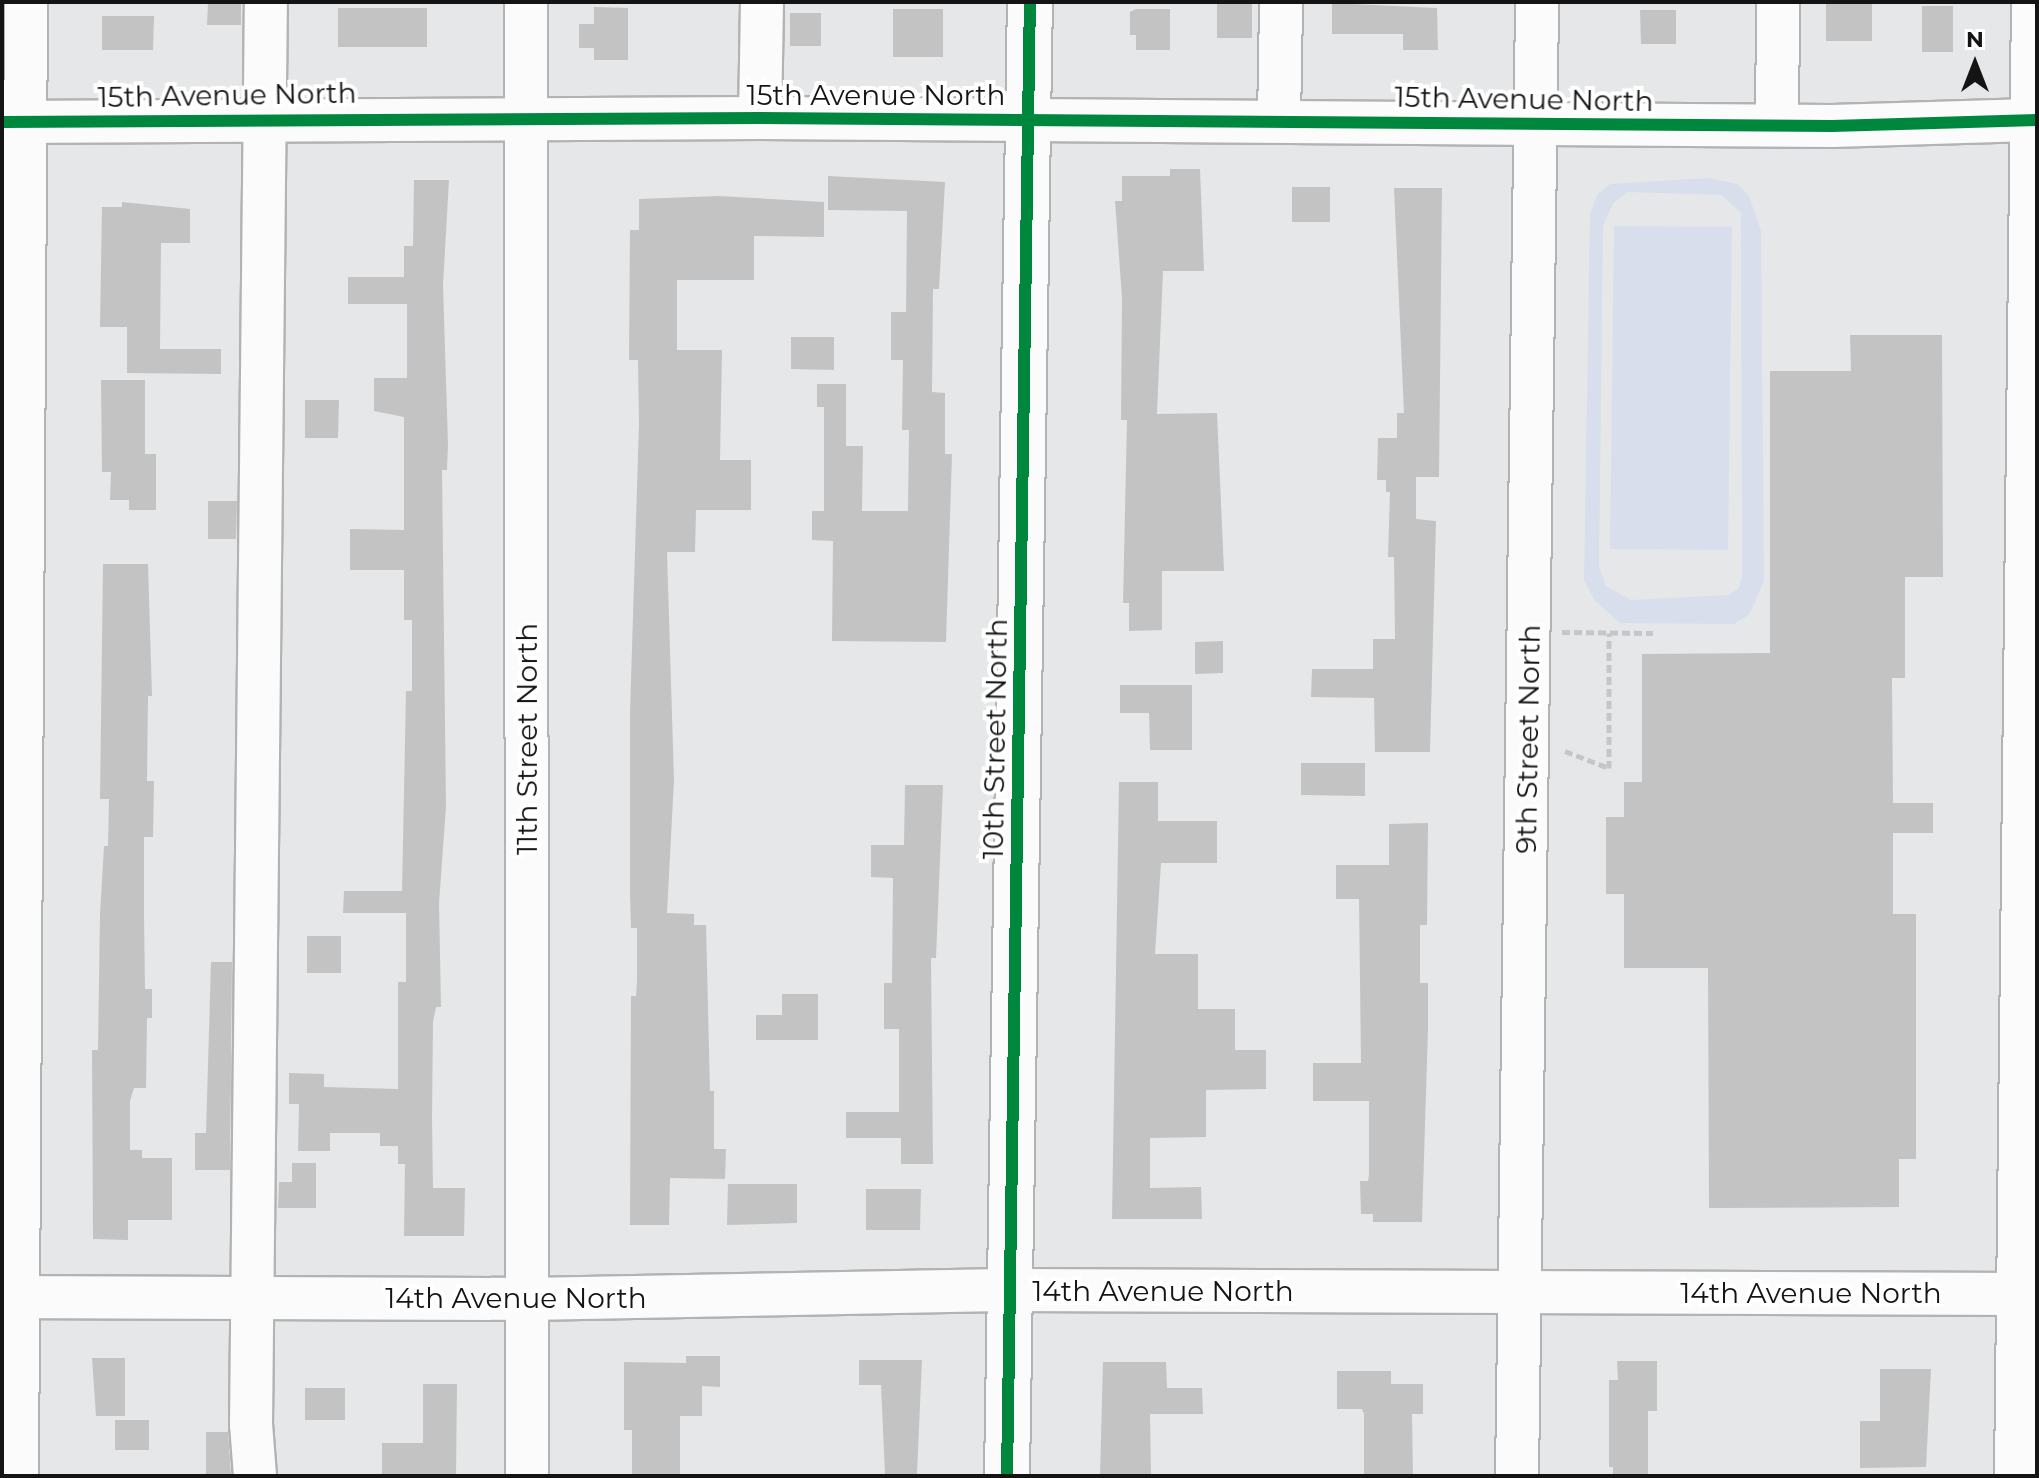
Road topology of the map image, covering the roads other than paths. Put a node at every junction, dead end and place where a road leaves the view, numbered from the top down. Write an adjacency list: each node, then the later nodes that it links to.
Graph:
1 (26, 2): 16 (street)
2 (266, 2): 10 (street)
3 (526, 2): 11 (street, 11th Street North)
4 (762, 2): 12 (street)
5 (1030, 2): 13 (main road, 10th Street North)
6 (1281, 2): 15 (street)
7 (1537, 2): 17 (street, 9th Street North)
8 (1778, 2): 18 (street)
9 (2033, 2): 14 (street)
10 (265, 118): 11 (street, 15th Avenue North); 16 (street, 15th Avenue North); 24 (street)
11 (525, 118): 12 (street, 15th Avenue North); 25 (street, 11th Street North)
12 (760, 118): 13 (street, 15th Avenue North)
13 (1028, 120): 15 (street, 15th Avenue North); 20 (main road, 10th Street North)
14 (2034, 120): 18 (street, 15th Avenue North); 19 (street)
15 (1279, 121): 17 (street, 15th Avenue North)
16 (14, 122): 23 (street)
17 (1536, 122): 18 (street, 15th Avenue North); 21 (street, 9th Street North)
18 (1777, 125)
19 (2032, 462): 22 (street)
20 (1011, 1290): 21 (street, 14th Avenue North); 25 (street, 14th Avenue North); 29 (main road, 10th Street North)
21 (1520, 1293): 22 (street, 14th Avenue North); 30 (street, 9th Street North)
22 (2029, 1294): 31 (street)
23 (10, 1297): 24 (street, 14th Avenue North); 26 (street)
24 (254, 1298): 25 (street, 14th Avenue North); 27 (street)
25 (530, 1299): 28 (street, 11th Street North)
26 (17, 1476)
27 (255, 1476)
28 (527, 1476)
29 (1007, 1476)
30 (1517, 1476)
31 (2016, 1476)

